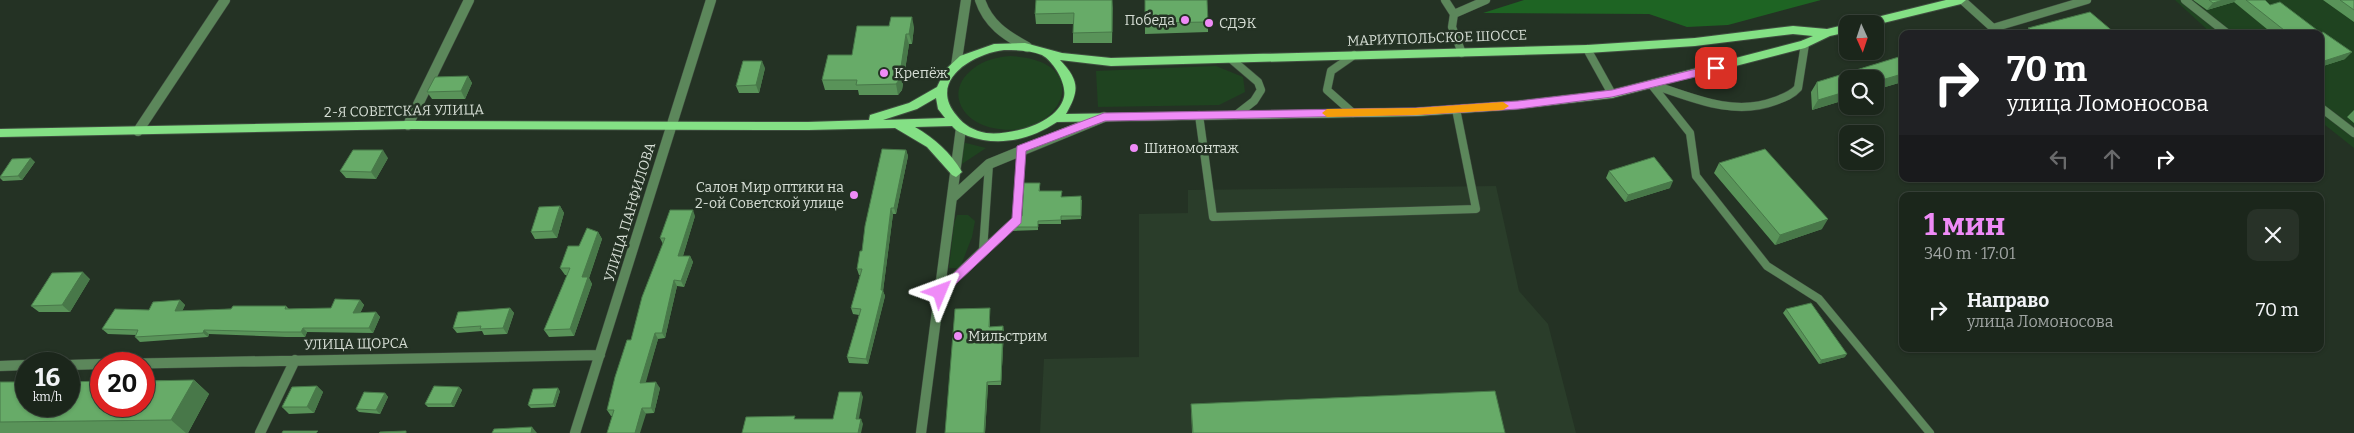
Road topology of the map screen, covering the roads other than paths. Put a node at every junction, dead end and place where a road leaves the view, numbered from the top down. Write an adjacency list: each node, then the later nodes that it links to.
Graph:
1 (225, 0): 41 (street)
2 (469, 0): 38 (street)
3 (711, 0): 36 (street, УЛИЦА ПАНФИЛОВА)
4 (966, 0): 25 (street)
5 (980, 0): 19 (street)
6 (1445, 0): 13 (lane)
7 (1486, 0): 12 (lane)
8 (1961, 0): 9 (lane); 11 (main road)
9 (2087, 0)
10 (2186, 0): 16 (lane)
11 (1944, 2): 14 (main road)
12 (1470, 3): 13 (lane)
13 (1454, 14): 22 (lane)
14 (1884, 19)
15 (1839, 30): 17 (main road, МАРИУПОЛЬСКОЕ ШОССЕ)
16 (2223, 30)
17 (1827, 33): 18 (main road, МАРИУПОЛЬСКОЕ ШОССЕ); 20 (main road, МАРИУПОЛЬСКОЕ ШОССЕ)
18 (1805, 44): 26 (main road, МАРИУПОЛЬСКОЕ ШОССЕ); 26 (lane)
19 (1026, 47): 21 (main road); 25 (main road)
20 (1587, 49): 22 (main road, МАРИУПОЛЬСКОЕ ШОССЕ); 28 (lane)
21 (1047, 53): 24 (main road, МАРИУПОЛЬСКОЕ ШОССЕ); 35 (main road)
22 (1462, 53): 23 (main road, МАРИУПОЛЬСКОЕ ШОССЕ)
23 (1354, 55): 24 (main road, МАРИУПОЛЬСКОЕ ШОССЕ); 31 (lane)
24 (1231, 58): 32 (lane)
25 (956, 66): 27 (main road)
26 (1651, 84): 28 (main road, МАРИУПОЛЬСКОЕ ШОССЕ); 58 (lane)
27 (942, 89): 39 (main road); 40 (main road, 2-Я СОВЕТСКАЯ УЛИЦА)
28 (1612, 94): 29 (main road, МАРИУПОЛЬСКОЕ ШОССЕ)
29 (1456, 109): 31 (main road, МАРИУПОЛЬСКОЕ ШОССЕ); 33 (lane)
30 (2324, 110): 43 (lane)
31 (1353, 113): 32 (main road, МАРИУПОЛЬСКОЕ ШОССЕ)
32 (1236, 114): 33 (main road, МАРИУПОЛЬСКОЕ ШОССЕ)
33 (1199, 115): 34 (main road, МАРИУПОЛЬСКОЕ ШОССЕ)
34 (1104, 117): 35 (main road, МАРИУПОЛЬСКОЕ ШОССЕ); 44 (street)
35 (1057, 118): 39 (main road)
36 (672, 124): 38 (main road, 2-Я СОВЕТСКАЯ УЛИЦА); 40 (main road, 2-Я СОВЕТСКАЯ УЛИЦА); 50 (street, УЛИЦА ПАНФИЛОВА)
37 (894, 124): 39 (main road, 2-Я СОВЕТСКАЯ УЛИЦА); 40 (main road, 2-Я СОВЕТСКАЯ УЛИЦА); 46 (main road, 2-Я СОВЕТСКАЯ УЛИЦА)
38 (408, 125): 41 (main road, 2-Я СОВЕТСКАЯ УЛИЦА)
39 (957, 125): 46 (street)
40 (808, 126)
41 (138, 131): 42 (main road, 2-Я СОВЕТСКАЯ УЛИЦА)
42 (0, 133)
43 (2354, 134)
44 (1021, 149): 45 (street); 48 (lane)
45 (989, 164): 47 (street); 48 (lane)
46 (956, 172): 47 (street)
47 (953, 197): 49 (street)
48 (983, 250): 49 (lane)
49 (940, 292): 57 (street)
50 (600, 355): 51 (street, УЛИЦА ЩОРСА); 56 (street, УЛИЦА ПАНФИЛОВА)
51 (294, 360): 52 (street, УЛИЦА ЩОРСА); 55 (street)
52 (155, 363)
53 (15, 365): 54 (street)
54 (0, 366)
55 (260, 433)
56 (575, 433)
57 (921, 433)
58 (1930, 433)

